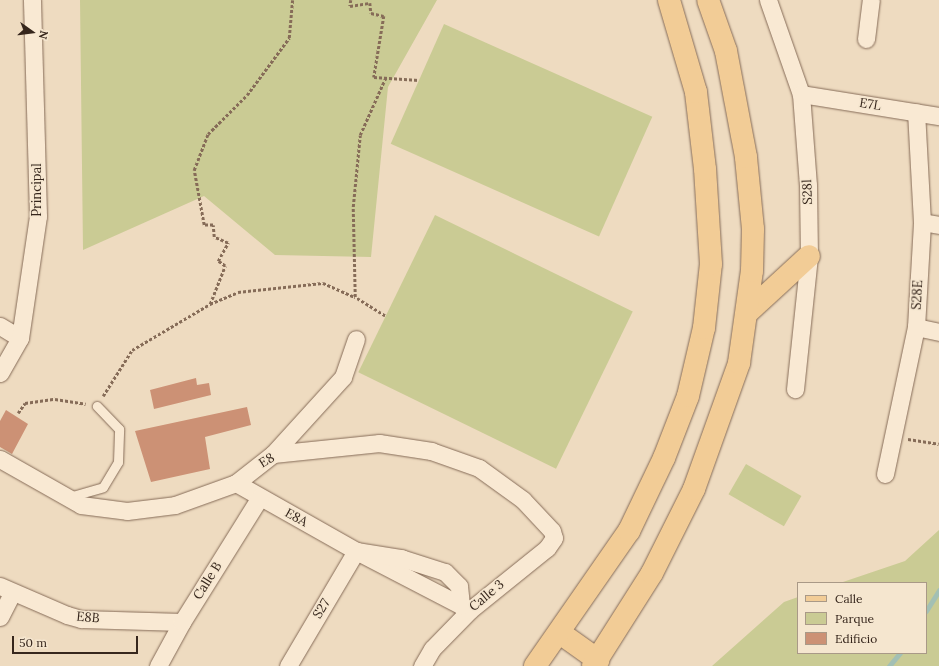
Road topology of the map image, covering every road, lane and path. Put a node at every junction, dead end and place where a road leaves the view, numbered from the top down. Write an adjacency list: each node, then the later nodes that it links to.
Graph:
1 (32, 0): 24 (street, Principal)
2 (292, 0): 18 (path)
3 (351, 0): 9 (path)
4 (670, 0): 44 (main road)
5 (708, 0): 19 (main road)
6 (768, 0): 11 (street, S28l)
7 (871, 0): 8 (street)
8 (866, 39)
9 (386, 77): 10 (path); 17 (path)
10 (419, 80)
11 (801, 94): 12 (street, E7L); 16 (street, S28l)
12 (916, 112): 13 (street, E7L); 14 (street, S28E)
13 (939, 116)
14 (922, 222): 15 (street); 22 (street, S28E)
15 (939, 225)
16 (809, 256): 19 (main road); 27 (street, S28l)
17 (355, 297): 18 (path); 20 (path)
18 (210, 304): 28 (path)
19 (747, 313): 45 (main road)
20 (385, 316)
21 (0, 326): 24 (street)
22 (916, 327): 23 (street); 30 (street, S28E)
23 (939, 332)
24 (20, 338): 26 (street, Principal)
25 (356, 338): 32 (street)
26 (0, 373)
27 (795, 389)
28 (97, 406): 29 (path); 36 (lane)
29 (18, 414)
30 (894, 437): 31 (path); 34 (street, S28E)
31 (939, 444)
32 (272, 454): 35 (street, E8); 38 (street, E8)
33 (0, 459): 36 (street, E8)
34 (885, 474)
35 (236, 483): 36 (street, E8); 37 (street, E8A)
36 (66, 498)
37 (260, 498): 39 (street, E8A); 43 (street, Calle B)
38 (552, 531): 41 (street, Calle 3)
39 (356, 551): 41 (street, E8A); 47 (street, S27)
40 (6, 590): 42 (street); 43 (street, E8B)
41 (466, 608): 48 (street, Calle 3)
42 (0, 617)
43 (182, 622): 46 (street, Calle B)
44 (560, 633): 45 (main road); 49 (main road)
45 (596, 663)
46 (158, 666)
47 (288, 666)
48 (422, 666)
49 (536, 666)

